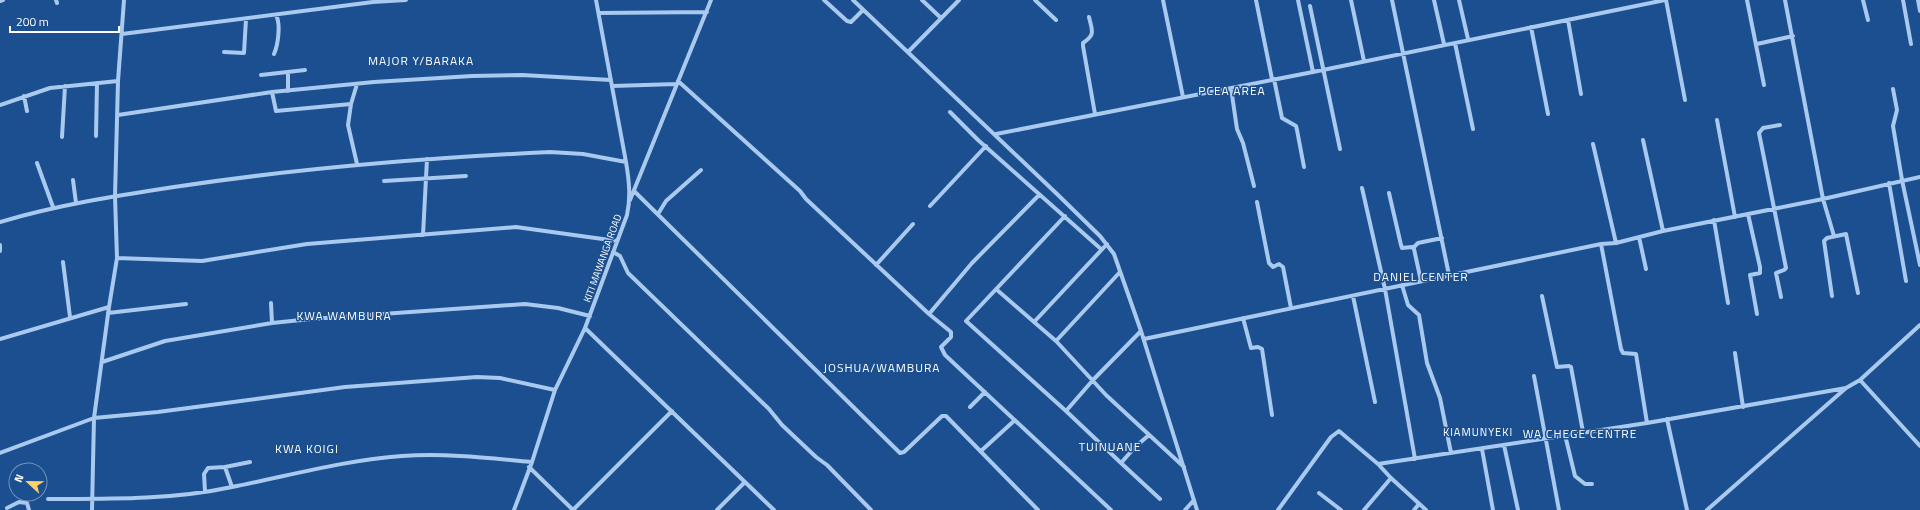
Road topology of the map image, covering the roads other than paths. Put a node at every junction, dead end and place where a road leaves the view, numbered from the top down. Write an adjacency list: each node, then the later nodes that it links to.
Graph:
1 (124, 0): 36 (street)
2 (406, 0): 28 (street)
3 (596, 0): 25 (street, KITI MAWANGA ROAD)
4 (711, 0): 26 (street)
5 (824, 0): 24 (street)
6 (854, 0): 24 (street)
7 (922, 0): 30 (street)
8 (959, 0): 30 (street)
9 (1035, 0): 32 (street)
10 (1162, 0): 68 (street)
11 (1256, 0): 53 (street)
12 (1298, 0): 51 (street)
13 (1351, 0): 47 (street)
14 (1392, 0): 45 (street)
15 (1434, 0): 40 (street)
16 (1459, 0): 38 (street)
17 (1665, 0): 33 (street); 69 (street)
18 (1747, 0): 41 (street)
19 (1785, 0): 37 (street)
20 (1863, 0): 34 (street)
21 (1903, 0): 42 (street)
22 (1918, 0): 27 (street)
23 (1310, 6): 48 (street)
24 (864, 10): 44 (street)
25 (598, 12): 26 (street); 54 (street, KITI MAWANGA ROAD)
26 (706, 12): 56 (street)
27 (1920, 12)
28 (276, 15): 31 (street); 46 (street)
29 (1089, 17): 74 (street)
30 (941, 18): 44 (street)
31 (246, 19): 36 (street); 43 (street)
32 (1056, 20)
33 (1568, 20): 35 (street); 66 (street)
34 (1868, 20)
35 (1531, 27): 38 (street); 75 (street)
36 (122, 34): 55 (street)
37 (1793, 36): 41 (street); 106 (street)
38 (1468, 40): 39 (street)
39 (1455, 43): 40 (street); 79 (street)
40 (1444, 44): 45 (street)
41 (1757, 44): 59 (street)
42 (1911, 44)
43 (224, 52)
44 (908, 52): 80 (street)
45 (1403, 53): 47 (street); 124 (street)
46 (274, 54)
47 (1364, 61): 48 (street)
48 (1323, 69): 51 (street); 86 (street)
49 (305, 70): 50 (street)
50 (288, 72): 52 (street); 64 (street)
51 (1312, 72): 53 (street)
52 (261, 75)
53 (1273, 79): 62 (street); 91 (street)
54 (611, 80): 58 (street); 61 (street, KITI MAWANGA ROAD)
55 (118, 81): 57 (street); 76 (street)
56 (678, 82): 61 (street); 102 (street); 136 (street)
57 (97, 83): 60 (street); 81 (street)
58 (357, 84): 64 (street); 70 (street)
59 (1764, 85)
60 (65, 86): 67 (street); 82 (street)
61 (612, 86): 88 (street, KITI MAWANGA ROAD)
62 (1231, 88): 68 (street); 100 (street)
63 (1893, 89): 97 (street)
64 (288, 91): 65 (street)
65 (272, 92): 70 (street); 76 (street)
66 (1581, 94)
67 (24, 96): 71 (street); 72 (street)
68 (1183, 97): 74 (street)
69 (1685, 100)
70 (351, 104): 90 (street)
71 (0, 105)
72 (27, 111)
73 (950, 112): 85 (street)
74 (1095, 114): 80 (street)
75 (1548, 114)
76 (118, 115): 105 (street)
77 (1717, 120): 116 (street)
78 (1780, 125): 112 (street)
79 (1473, 129)
80 (996, 134): 127 (street)
81 (96, 136)
82 (62, 137)
83 (1644, 140): 120 (street)
84 (1593, 144): 126 (street)
85 (986, 146): 104 (street); 110 (street)
86 (1340, 149)
87 (427, 159): 88 (street); 90 (street); 94 (street)
88 (626, 162): 107 (street, KITI MAWANGA ROAD)
89 (37, 164): 111 (street)
90 (357, 164): 105 (street)
91 (1304, 166)
92 (701, 170): 113 (street)
93 (466, 176): 94 (street)
94 (426, 177): 98 (street); 121 (street)
95 (1920, 177): 97 (street)
96 (73, 180): 109 (street)
97 (1902, 180): 99 (street); 137 (street)
98 (384, 181)
99 (1889, 183): 106 (street); 142 (street)
100 (1254, 186)
101 (1362, 188): 145 (street)
102 (634, 192): 107 (street); 113 (street)
103 (1389, 193): 130 (street)
104 (1039, 195): 115 (street); 157 (street)
105 (115, 196): 109 (street); 134 (street)
106 (1823, 199): 112 (street); 122 (street)
107 (630, 202): 125 (street, KITI MAWANGA ROAD)
108 (1257, 202): 155 (street)
109 (76, 203): 111 (street)
110 (930, 206)
111 (53, 207): 118 (street)
112 (1775, 209): 114 (street); 150 (street)
113 (658, 214): 195 (street)
114 (1748, 214): 116 (street); 158 (street)
115 (1065, 216): 131 (street); 144 (street)
116 (1735, 217): 117 (street)
117 (1714, 220): 120 (street); 152 (street)
118 (0, 222)
119 (913, 224): 136 (street)
120 (1663, 231): 123 (street)
121 (423, 235): 125 (street); 134 (street)
122 (1834, 236): 146 (street); 149 (street)
123 (1639, 237): 126 (street); 138 (street)
124 (1442, 238): 130 (street); 140 (street)
125 (617, 241): 133 (street, KITI MAWANGA ROAD)
126 (1616, 243): 128 (street)
127 (1106, 244): 131 (street); 139 (street)
128 (1601, 244): 140 (street); 187 (street)
129 (0, 245): 132 (street)
130 (1413, 248): 141 (street)
131 (1101, 249): 162 (street)
132 (0, 251)
133 (613, 252): 159 (street, KITI MAWANGA ROAD); 224 (street)
134 (117, 258): 154 (street)
135 (63, 262): 160 (street)
136 (876, 265): 157 (street)
137 (1920, 265)
138 (1646, 269)
139 (1120, 272): 166 (street); 169 (street)
140 (1449, 275): 141 (street)
141 (1421, 281): 143 (street)
142 (1906, 281)
143 (1402, 285): 145 (street); 197 (street)
144 (996, 289): 162 (street); 182 (street)
145 (1385, 289): 147 (street); 198 (street)
146 (1858, 293)
147 (1353, 296): 155 (street); 178 (street)
148 (1542, 296): 188 (street)
149 (1832, 296)
150 (1781, 297)
151 (271, 303): 163 (street)
152 (1728, 303)
153 (186, 304): 156 (street)
154 (108, 307): 156 (street); 160 (street)
155 (1291, 308): 161 (street)
156 (108, 313): 171 (street)
157 (929, 314): 177 (street)
158 (1758, 314)
159 (590, 316): 163 (street); 165 (street, KITI MAWANGA ROAD)
160 (70, 317): 167 (street)
161 (1243, 318): 168 (street); 183 (street)
162 (1034, 322): 169 (street)
163 (272, 323): 171 (street)
164 (1920, 324): 174 (street)
165 (585, 328): 176 (street, KITI MAWANGA ROAD); 181 (street)
166 (1142, 331): 168 (street); 173 (street)
167 (0, 339)
168 (1144, 339): 205 (street)
169 (1056, 341): 173 (street)
170 (1735, 353): 180 (street)
171 (102, 362): 184 (street)
172 (1534, 376): 191 (street)
173 (1093, 380): 182 (street); 190 (street)
174 (1860, 380): 175 (street); 193 (street)
175 (1846, 388): 180 (street); 238 (street)
176 (555, 390): 184 (street); 200 (street, KITI MAWANGA ROAD)
177 (985, 392): 179 (street); 186 (street)
178 (1375, 402)
179 (970, 407)
180 (1743, 407): 185 (street)
181 (672, 411): 207 (street); 221 (street)
182 (1066, 411): 201 (street)
183 (1272, 415)
184 (94, 418): 196 (street); 214 (street)
185 (1667, 419): 187 (street); 237 (street)
186 (1015, 420): 195 (street); 226 (street)
187 (1647, 423): 188 (street)
188 (1583, 432): 189 (street)
189 (1565, 435): 191 (street); 208 (street)
190 (1149, 436): 201 (street); 205 (street)
191 (1545, 438): 192 (street); 236 (street)
192 (1504, 445): 194 (street); 235 (street)
193 (1920, 446)
194 (1482, 448): 197 (street); 234 (street)
195 (981, 451): 225 (street)
196 (0, 453)
197 (1451, 453): 198 (street)
198 (1415, 459): 202 (street)
199 (250, 462): 203 (street)
200 (532, 462): 204 (street, KITI MAWANGA ROAD); 209 (street)
201 (1121, 463): 213 (street)
202 (1378, 464): 206 (street); 229 (street)
203 (225, 467): 209 (street); 210 (street)
204 (529, 467): 220 (street, KITI MAWANGA ROAD); 221 (street)
205 (1184, 468): 215 (street)
206 (1391, 478): 216 (street); 231 (street)
207 (745, 482): 222 (street); 223 (street)
208 (1592, 484)
209 (232, 487): 210 (street)
210 (205, 492): 214 (street)
211 (1319, 493): 230 (street)
212 (48, 499): 214 (street)
213 (1160, 499)
214 (92, 500): 219 (street)
215 (1194, 500): 227 (street); 228 (street)
216 (1419, 504): 232 (street); 233 (street)
217 (7, 508): 218 (street)
218 (29, 510)
219 (92, 510)
220 (514, 510)
221 (573, 510)
222 (717, 510)
223 (773, 510)
224 (871, 510)
225 (1038, 510)
226 (1111, 510)
227 (1185, 510)
228 (1197, 510)
229 (1278, 510)
230 (1341, 510)
231 (1364, 510)
232 (1414, 510)
233 (1426, 510)
234 (1494, 510)
235 (1518, 510)
236 (1559, 510)
237 (1687, 510)
238 (1708, 510)

